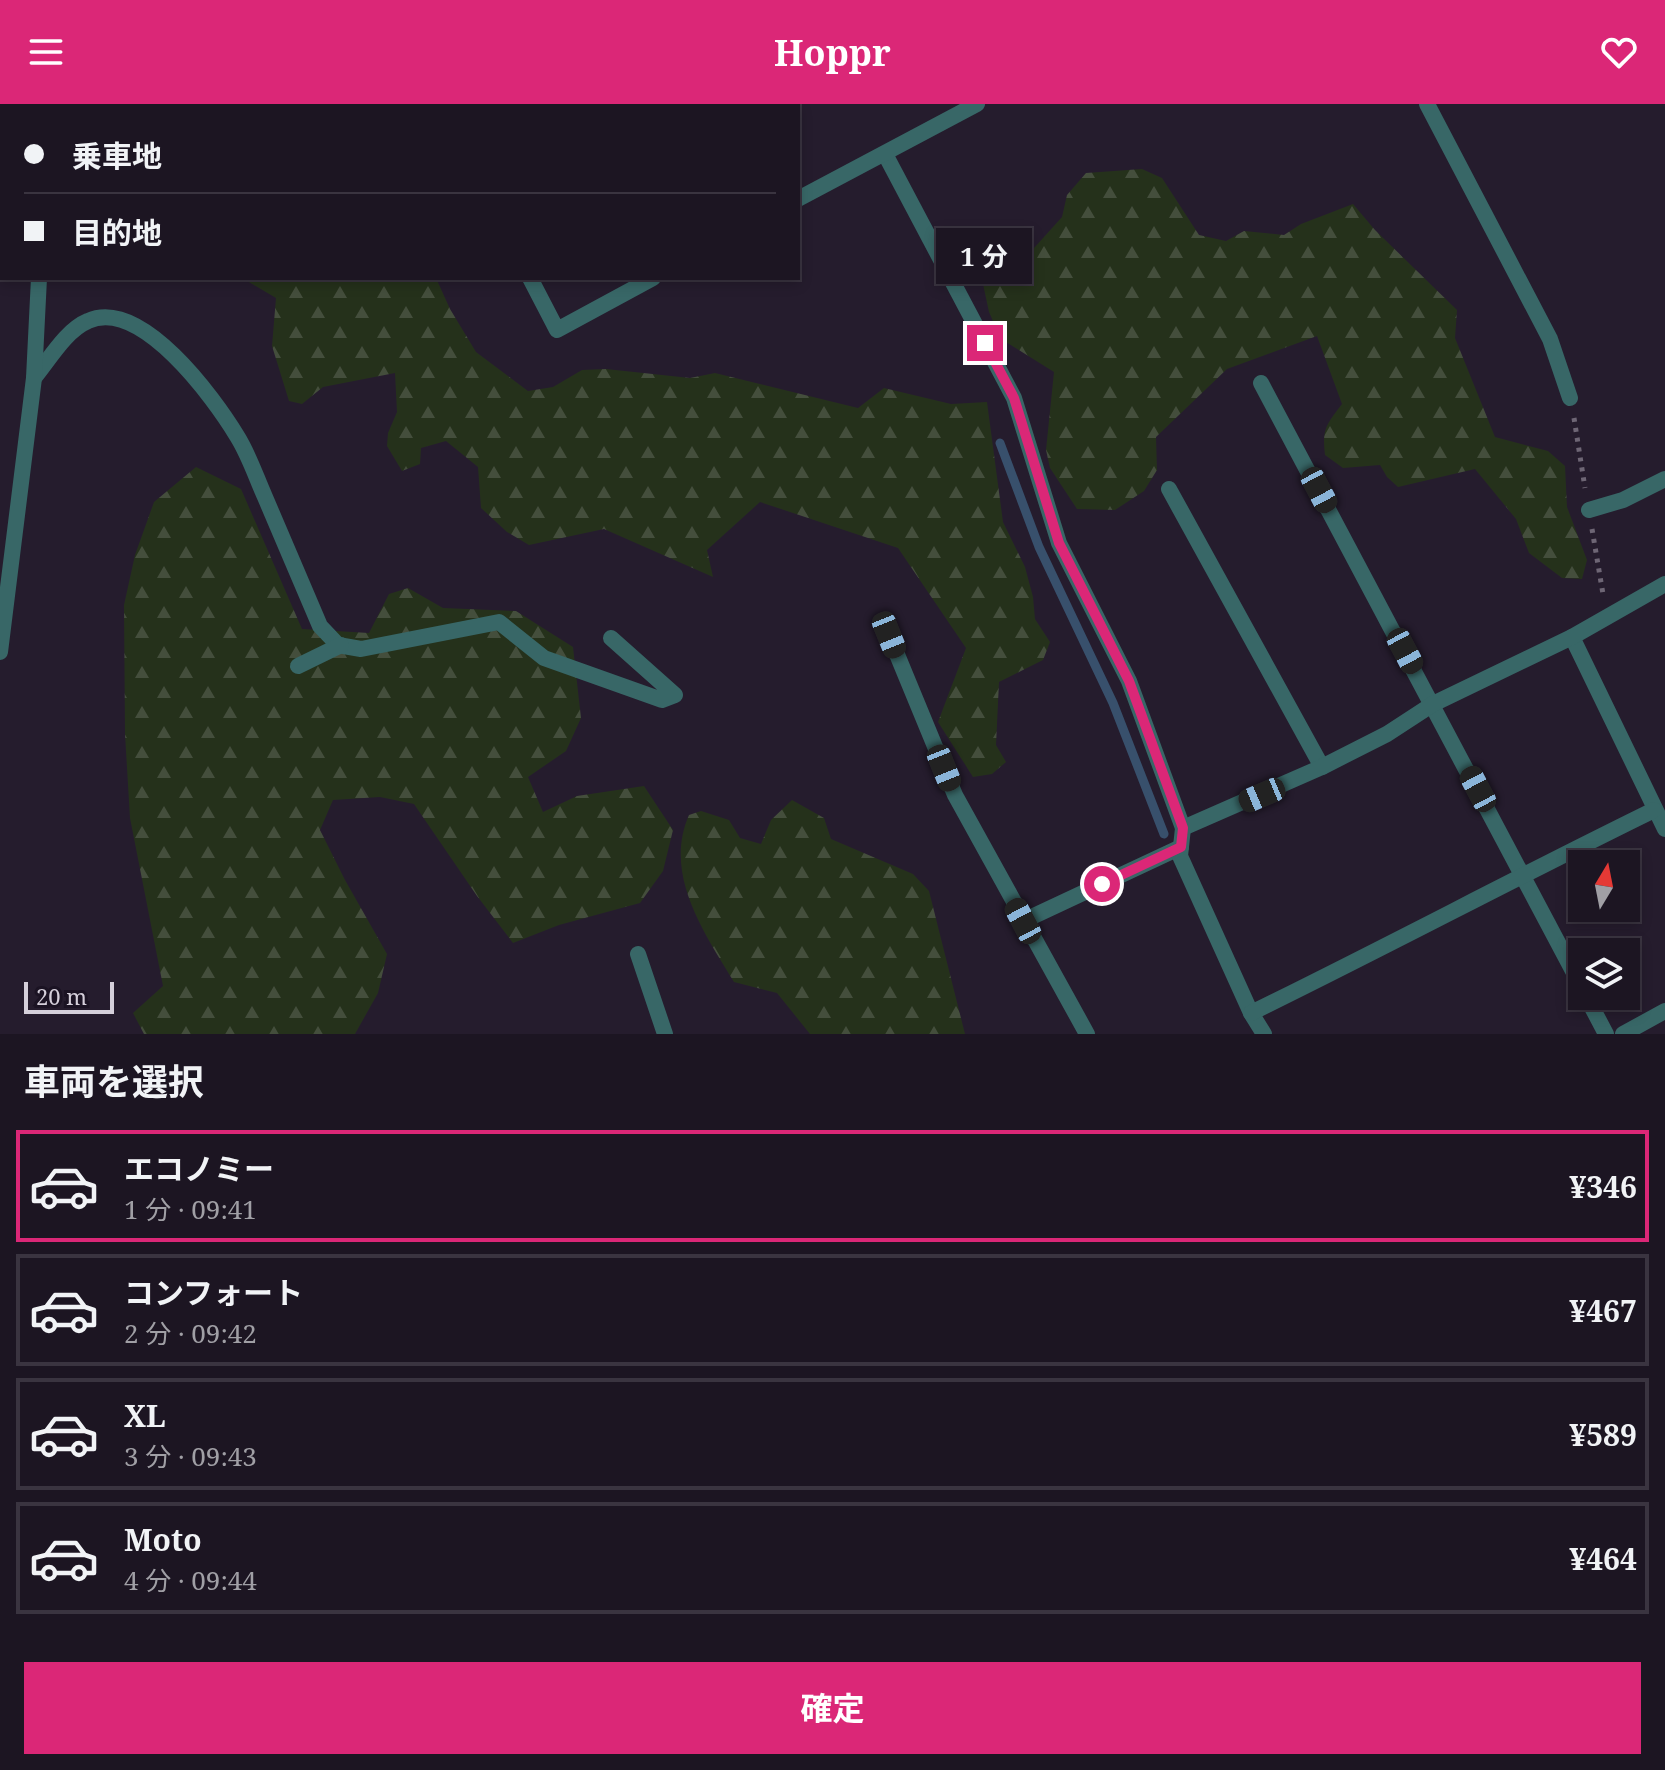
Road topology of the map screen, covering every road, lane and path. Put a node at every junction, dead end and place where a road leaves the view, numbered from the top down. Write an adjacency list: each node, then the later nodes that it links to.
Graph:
1 (977, 104): 3 (street)
2 (1427, 104): 10 (street)
3 (885, 154): 4 (street); 24 (street)
4 (800, 198)
5 (39, 280): 8 (street)
6 (531, 280): 7 (street)
7 (649, 280)
8 (34, 378): 18 (street); 19 (street)
9 (1261, 383): 21 (street)
10 (1570, 398)
11 (1665, 479): 13 (street)
12 (1169, 489): 22 (street)
13 (1589, 510)
14 (1665, 584): 16 (street)
15 (889, 635): 28 (street)
16 (1572, 637): 21 (street); 23 (street)
17 (611, 638): 18 (street)
18 (341, 645): 20 (street)
19 (0, 652)
20 (298, 666)
21 (1433, 704): 22 (street); 27 (street)
22 (1322, 767): 24 (street)
23 (1654, 810): 25 (street); 27 (street)
24 (1183, 828): 26 (street)
25 (1665, 829)
26 (1181, 847): 28 (street); 33 (street)
27 (1523, 874): 30 (street); 33 (street)
28 (1023, 921): 35 (street)
29 (638, 954): 34 (street)
30 (1568, 961)
31 (1593, 1010): 37 (street)
32 (1665, 1011): 38 (street)
33 (1251, 1013): 36 (street)
34 (665, 1034)
35 (1087, 1034)
36 (1264, 1034)
37 (1606, 1034)
38 (1623, 1034)

